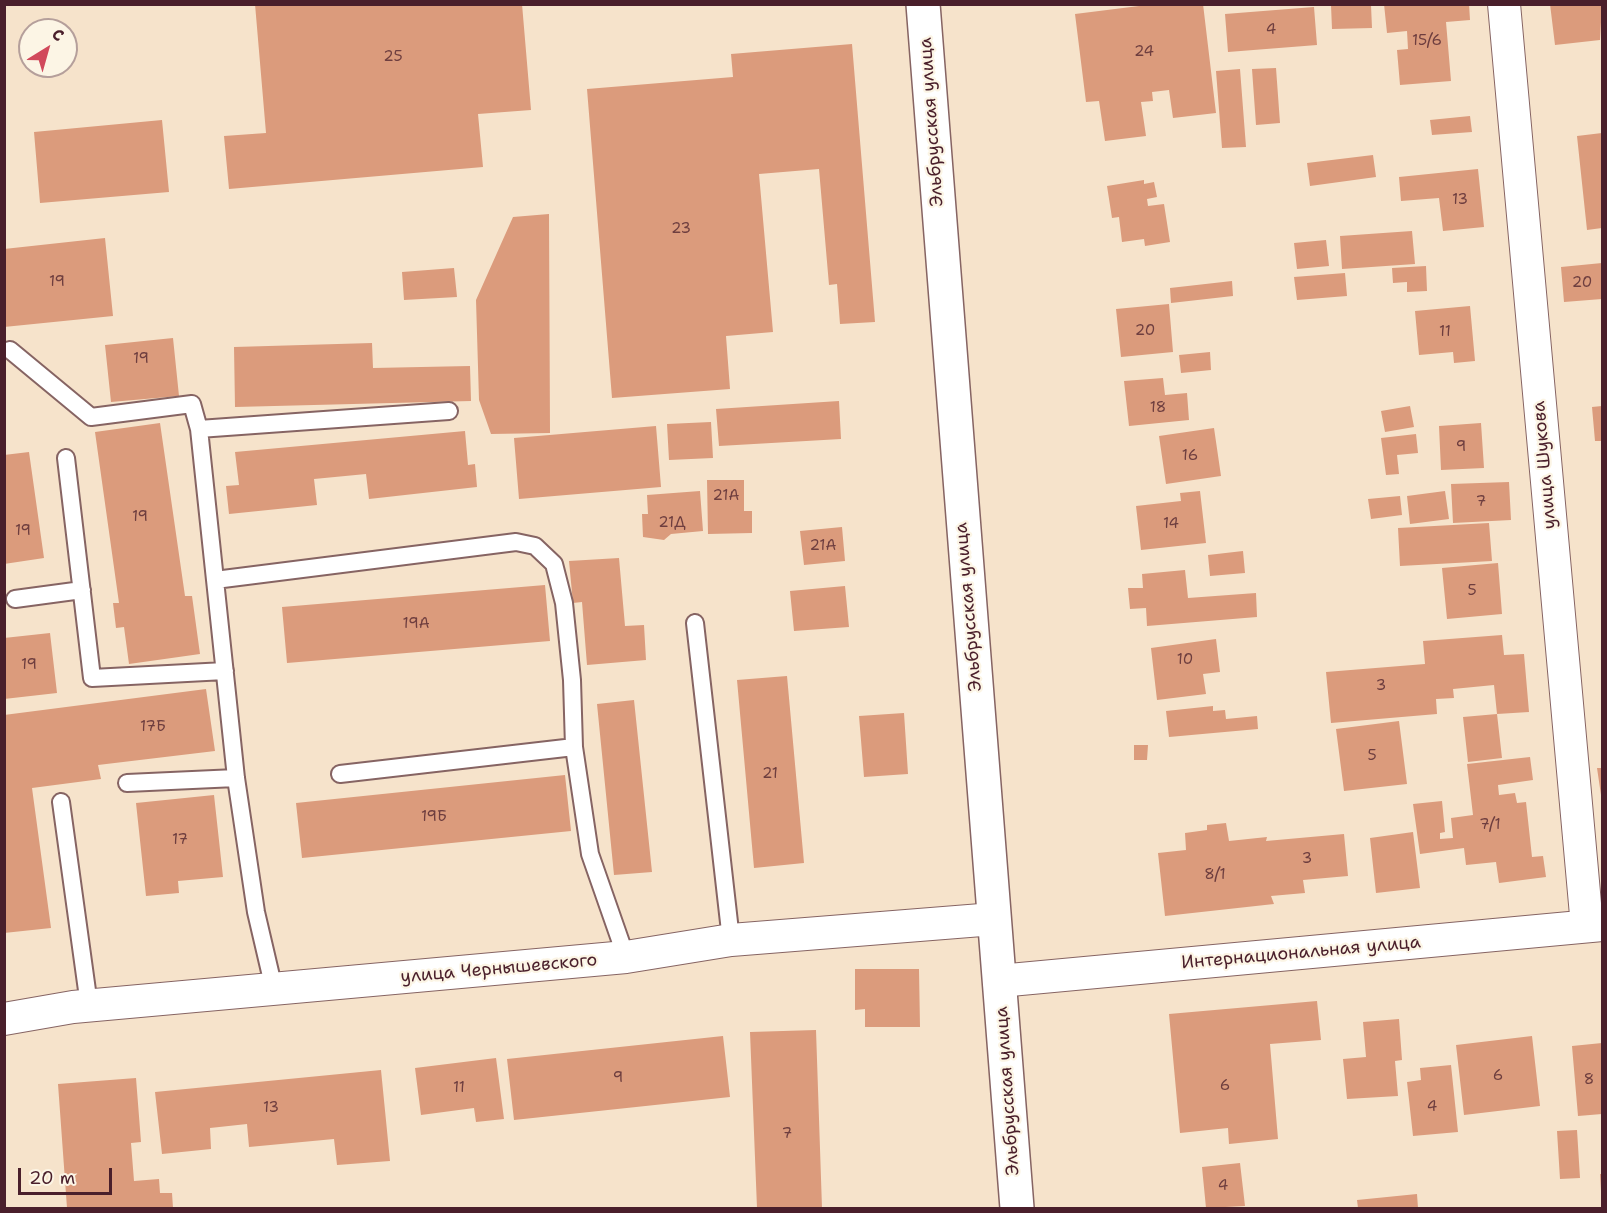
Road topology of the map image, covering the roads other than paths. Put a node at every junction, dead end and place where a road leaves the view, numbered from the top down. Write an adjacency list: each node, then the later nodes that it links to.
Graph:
1 (923, 4): 17 (street, Эльбрусская улица)
2 (1504, 4): 18 (street, улица Шукова)
3 (10, 350): 5 (lane)
4 (449, 411): 5 (lane)
5 (199, 429): 7 (lane)
6 (66, 458): 8 (lane)
7 (215, 580): 11 (lane); 12 (lane)
8 (82, 590): 9 (lane); 11 (lane)
9 (15, 599)
10 (694, 623): 19 (lane)
11 (225, 671): 14 (lane)
12 (574, 747): 13 (lane); 20 (lane)
13 (340, 774)
14 (236, 778): 15 (lane); 22 (lane)
15 (127, 783)
16 (61, 802): 23 (lane)
17 (994, 919): 19 (street, улица Чернышевского); 21 (street, Эльбрусская улица)
18 (1595, 926): 21 (street, Интернациональная улица)
19 (731, 940): 20 (street, улица Чернышевского)
20 (626, 957): 22 (street, улица Чернышевского)
21 (999, 981): 25 (street, Эльбрусская улица)
22 (274, 989): 23 (street, улица Чернышевского)
23 (90, 1005): 24 (street, улица Чернышевского)
24 (4, 1019)
25 (1017, 1209)

